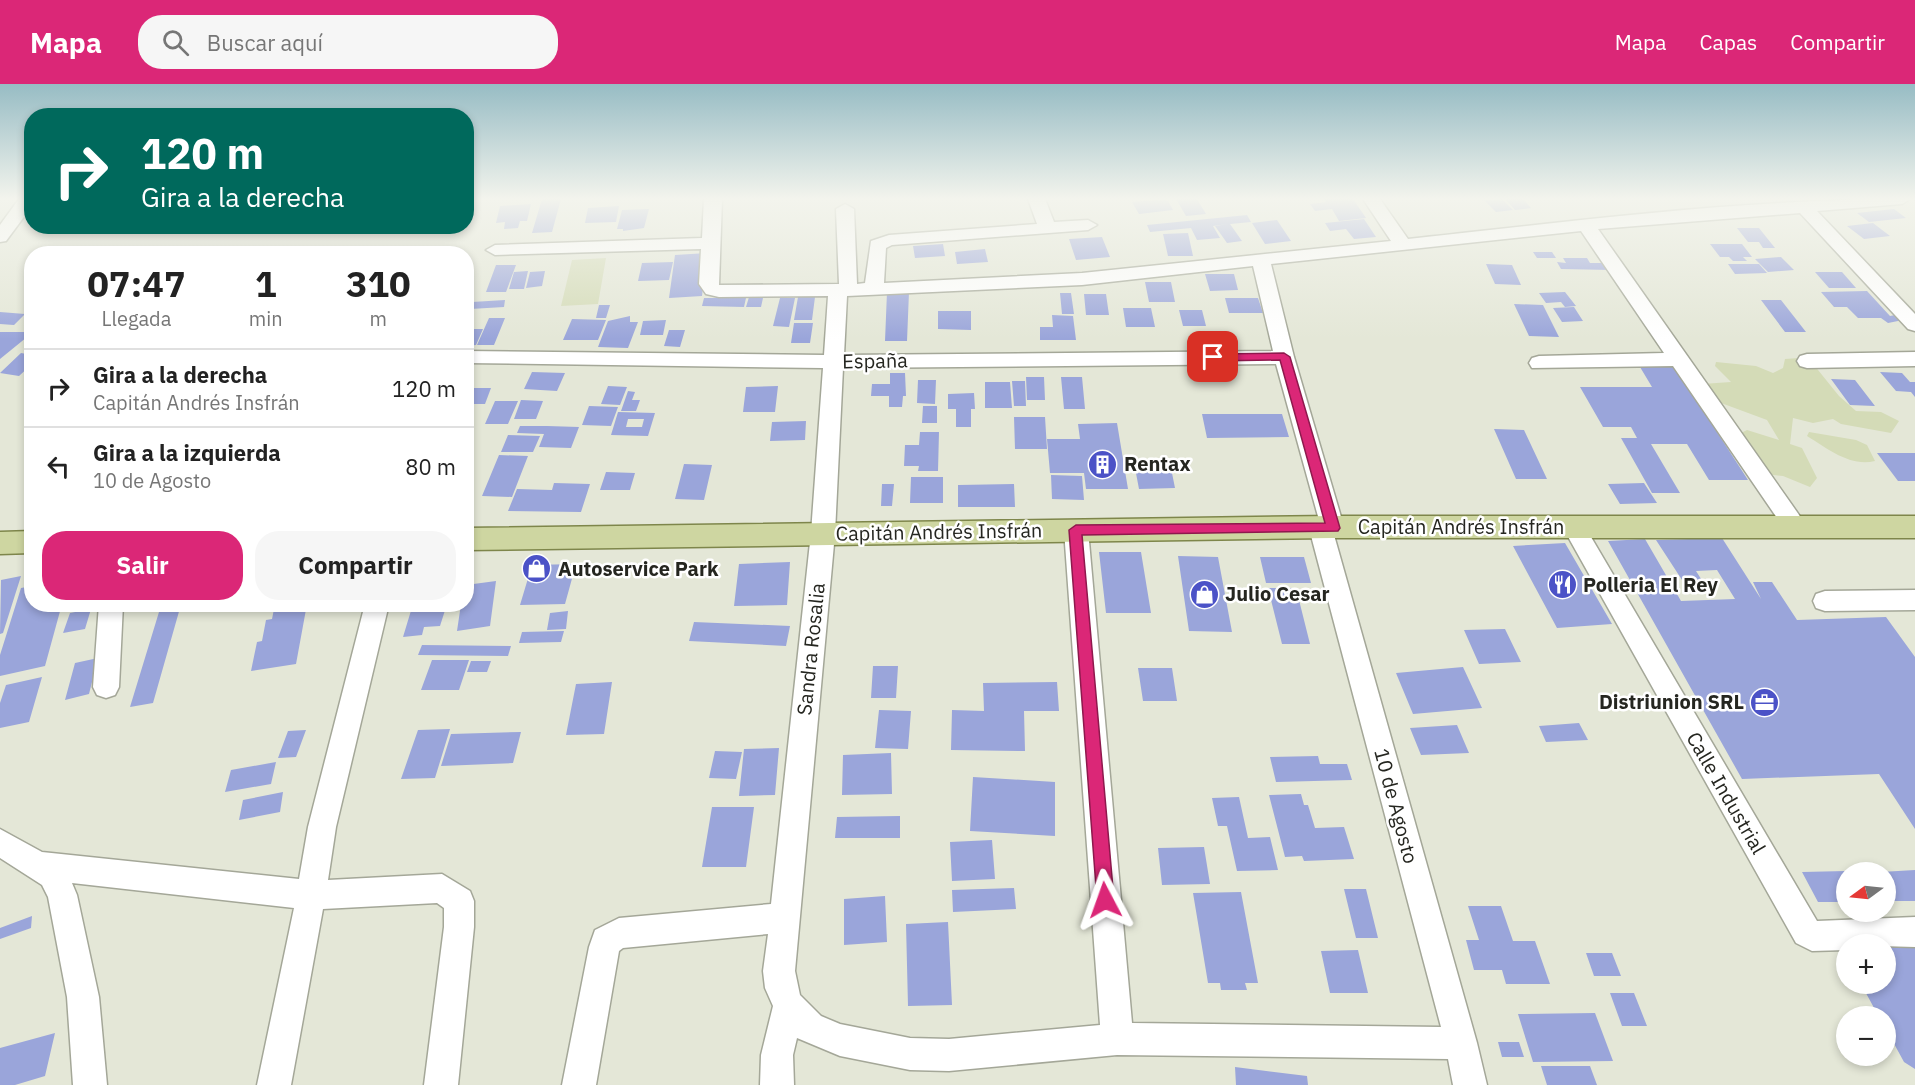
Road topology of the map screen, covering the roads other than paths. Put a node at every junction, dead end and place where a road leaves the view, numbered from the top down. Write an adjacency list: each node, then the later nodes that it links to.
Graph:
1 (627, 246): 8 (street)
2 (710, 246): 11 (street)
3 (845, 246): 11 (street, Sandra Rosalia)
4 (878, 246): 10 (street)
5 (1396, 246): 9 (street)
6 (1600, 246): 15 (street)
7 (1840, 246): 12 (street)
8 (495, 250)
9 (1260, 260): 10 (street); 14 (street, 10 de Agosto)
10 (874, 289): 11 (street)
11 (843, 290): 18 (street, Sandra Rosalia)
12 (1915, 325)
13 (474, 357): 18 (street, España)
14 (1284, 357): 18 (street, España); 22 (street, 10 de Agosto)
15 (1678, 359): 19 (street); 23 (street)
16 (1915, 359): 17 (street)
17 (1807, 361)
18 (833, 362): 25 (street, Sandra Rosalia)
19 (1539, 363)
20 (1573, 526): 22 (main road, Capitán Andrés Insfrán); 23 (main road, Capitán Andrés Insfrán); 38 (street, Calle Industrial)
21 (1915, 527): 23 (main road, Capitán Andrés Insfrán)
22 (1326, 528): 24 (main road, Capitán Andrés Insfrán); 41 (street, 10 de Agosto)
23 (1796, 528)
24 (1076, 530): 25 (main road, Capitán Andrés Insfrán); 40 (street)
25 (823, 533): 26 (main road, Capitán Andrés Insfrán); 37 (street, Sandra Rosalia)
26 (474, 539)
27 (24, 542): 28 (main road)
28 (0, 543)
29 (1915, 600): 30 (street)
30 (1825, 601)
31 (111, 612): 33 (street)
32 (375, 612): 36 (street)
33 (106, 687)
34 (0, 842): 35 (street)
35 (41, 866): 36 (street); 42 (street)
36 (311, 895): 43 (street); 44 (street)
37 (784, 918): 39 (street, Sandra Rosalia); 45 (street)
38 (1915, 932)
39 (789, 1006): 40 (street); 46 (street)
40 (1117, 1039): 41 (street)
41 (1461, 1043): 47 (street, 10 de Agosto)
42 (90, 1085)
43 (274, 1085)
44 (441, 1085)
45 (579, 1085)
46 (777, 1085)
47 (1470, 1085)

